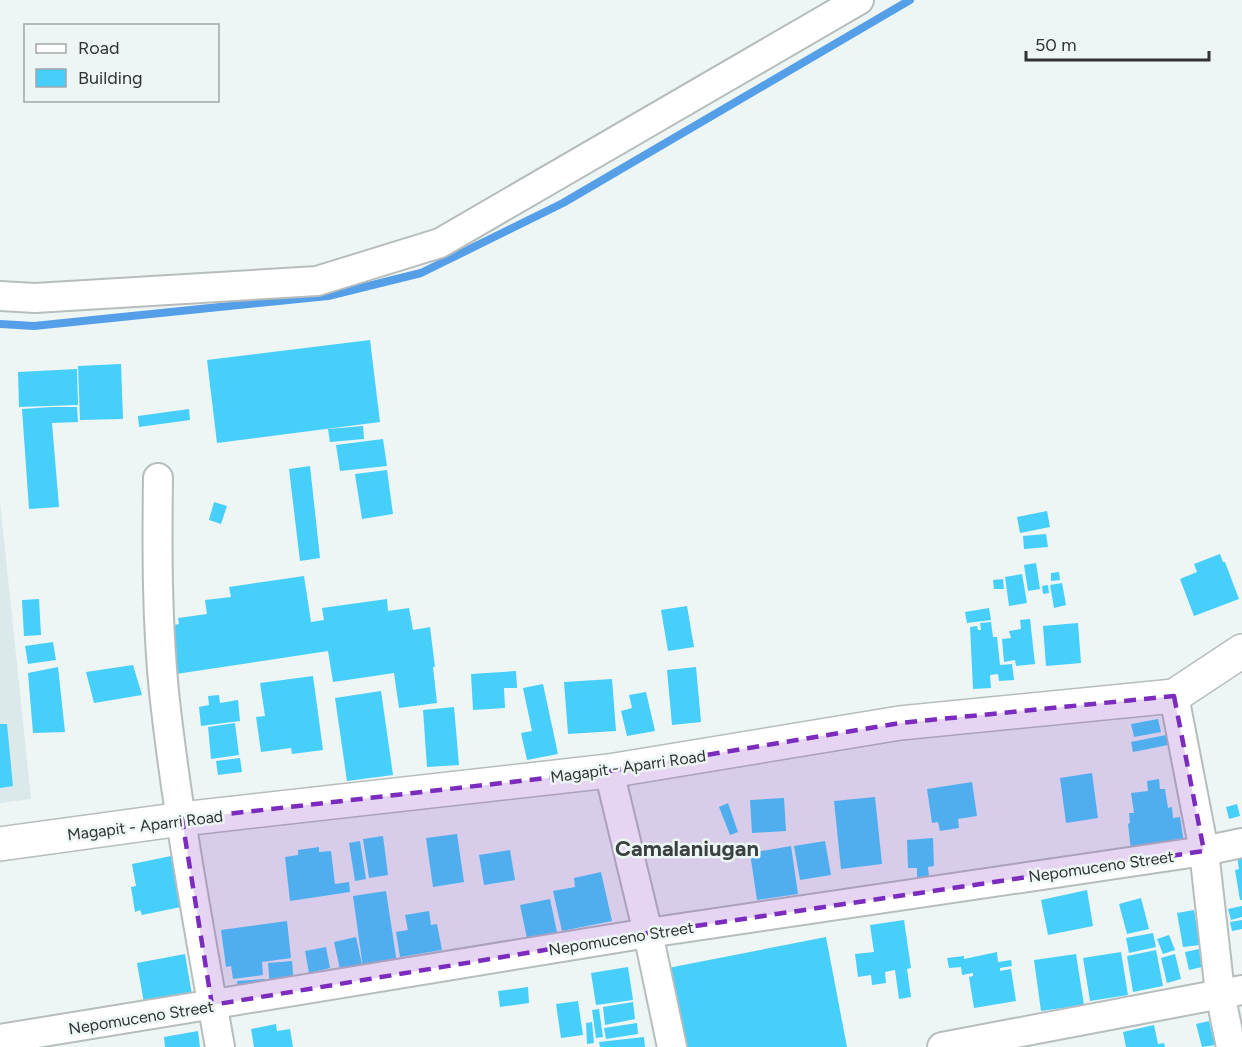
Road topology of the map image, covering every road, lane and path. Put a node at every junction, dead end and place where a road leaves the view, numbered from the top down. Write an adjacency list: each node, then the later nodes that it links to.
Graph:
1 (859, 0): 2 (street)
2 (0, 296)
3 (158, 478): 7 (street)
4 (1242, 651): 5 (main road, Magapit - Aparri Road)
5 (1174, 696): 6 (main road, Magapit - Aparri Road); 10 (street)
6 (609, 771): 7 (main road, Magapit - Aparri Road); 11 (street)
7 (182, 819): 9 (main road, Magapit - Aparri Road); 13 (street)
8 (1242, 843): 10 (street, Nepomuceno Street)
9 (0, 844)
10 (1204, 851): 11 (street, Nepomuceno Street); 12 (street)
11 (648, 933): 13 (street, Nepomuceno Street); 16 (street)
12 (1231, 991): 17 (street); 18 (street)
13 (212, 1005): 14 (street, Nepomuceno Street); 15 (street)
14 (0, 1039)
15 (220, 1047)
16 (672, 1047)
17 (942, 1047)
18 (1231, 1047)

